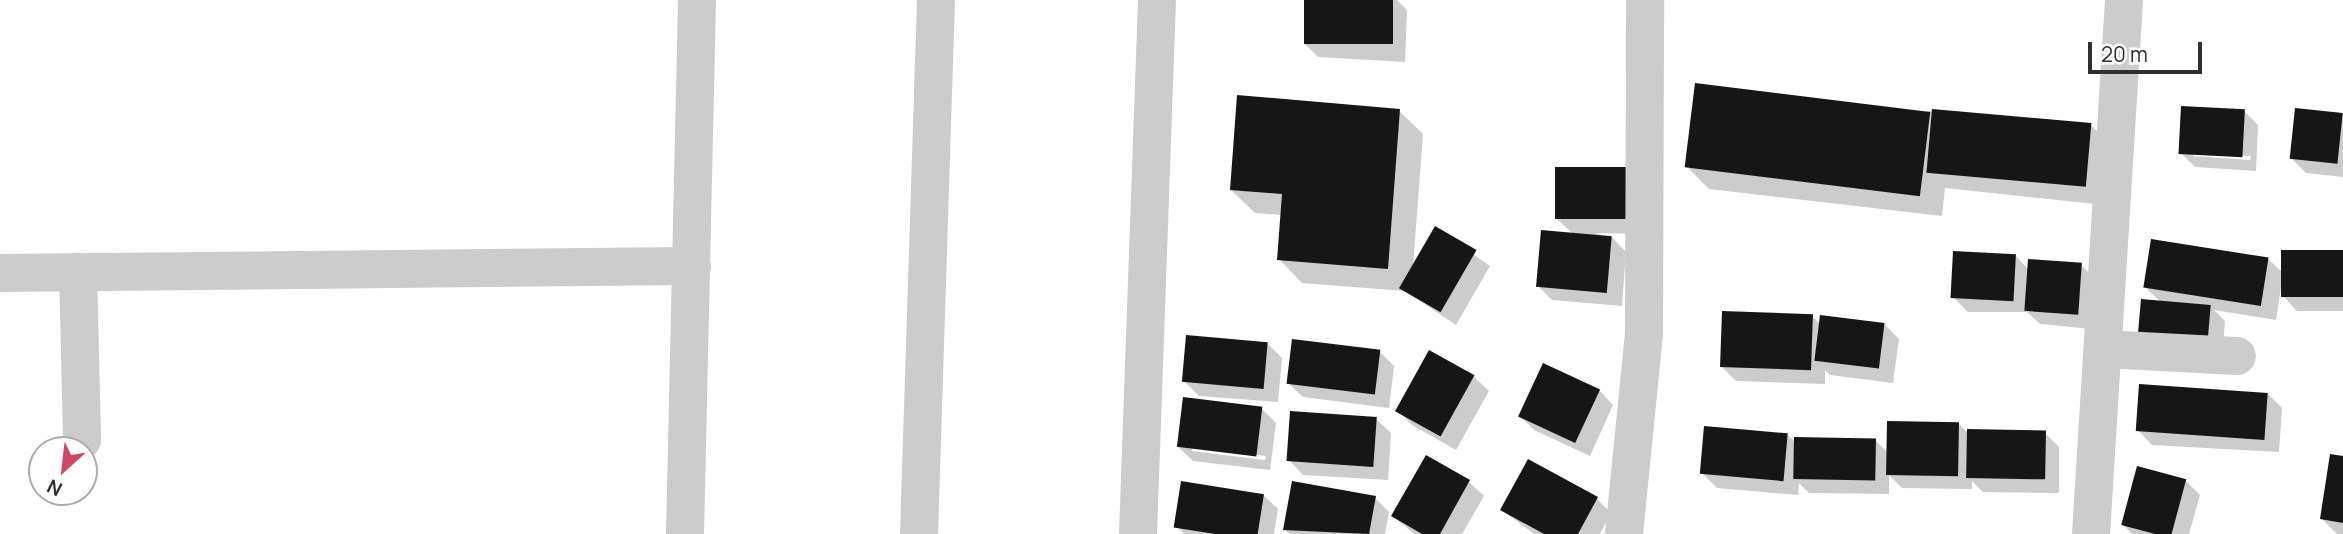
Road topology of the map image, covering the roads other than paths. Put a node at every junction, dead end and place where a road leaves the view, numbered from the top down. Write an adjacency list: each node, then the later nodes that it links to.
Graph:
1 (697, 0): 6 (street)
2 (936, 0): 13 (street)
3 (1157, 0): 14 (street)
4 (1645, 0): 15 (street)
5 (2124, 0): 9 (street)
6 (692, 266): 7 (street); 12 (street)
7 (78, 272): 8 (street); 11 (street)
8 (0, 273)
9 (2103, 349): 10 (street); 16 (street)
10 (2237, 356)
11 (82, 436)
12 (685, 534)
13 (919, 534)
14 (1138, 534)
15 (1624, 534)
16 (2091, 534)

